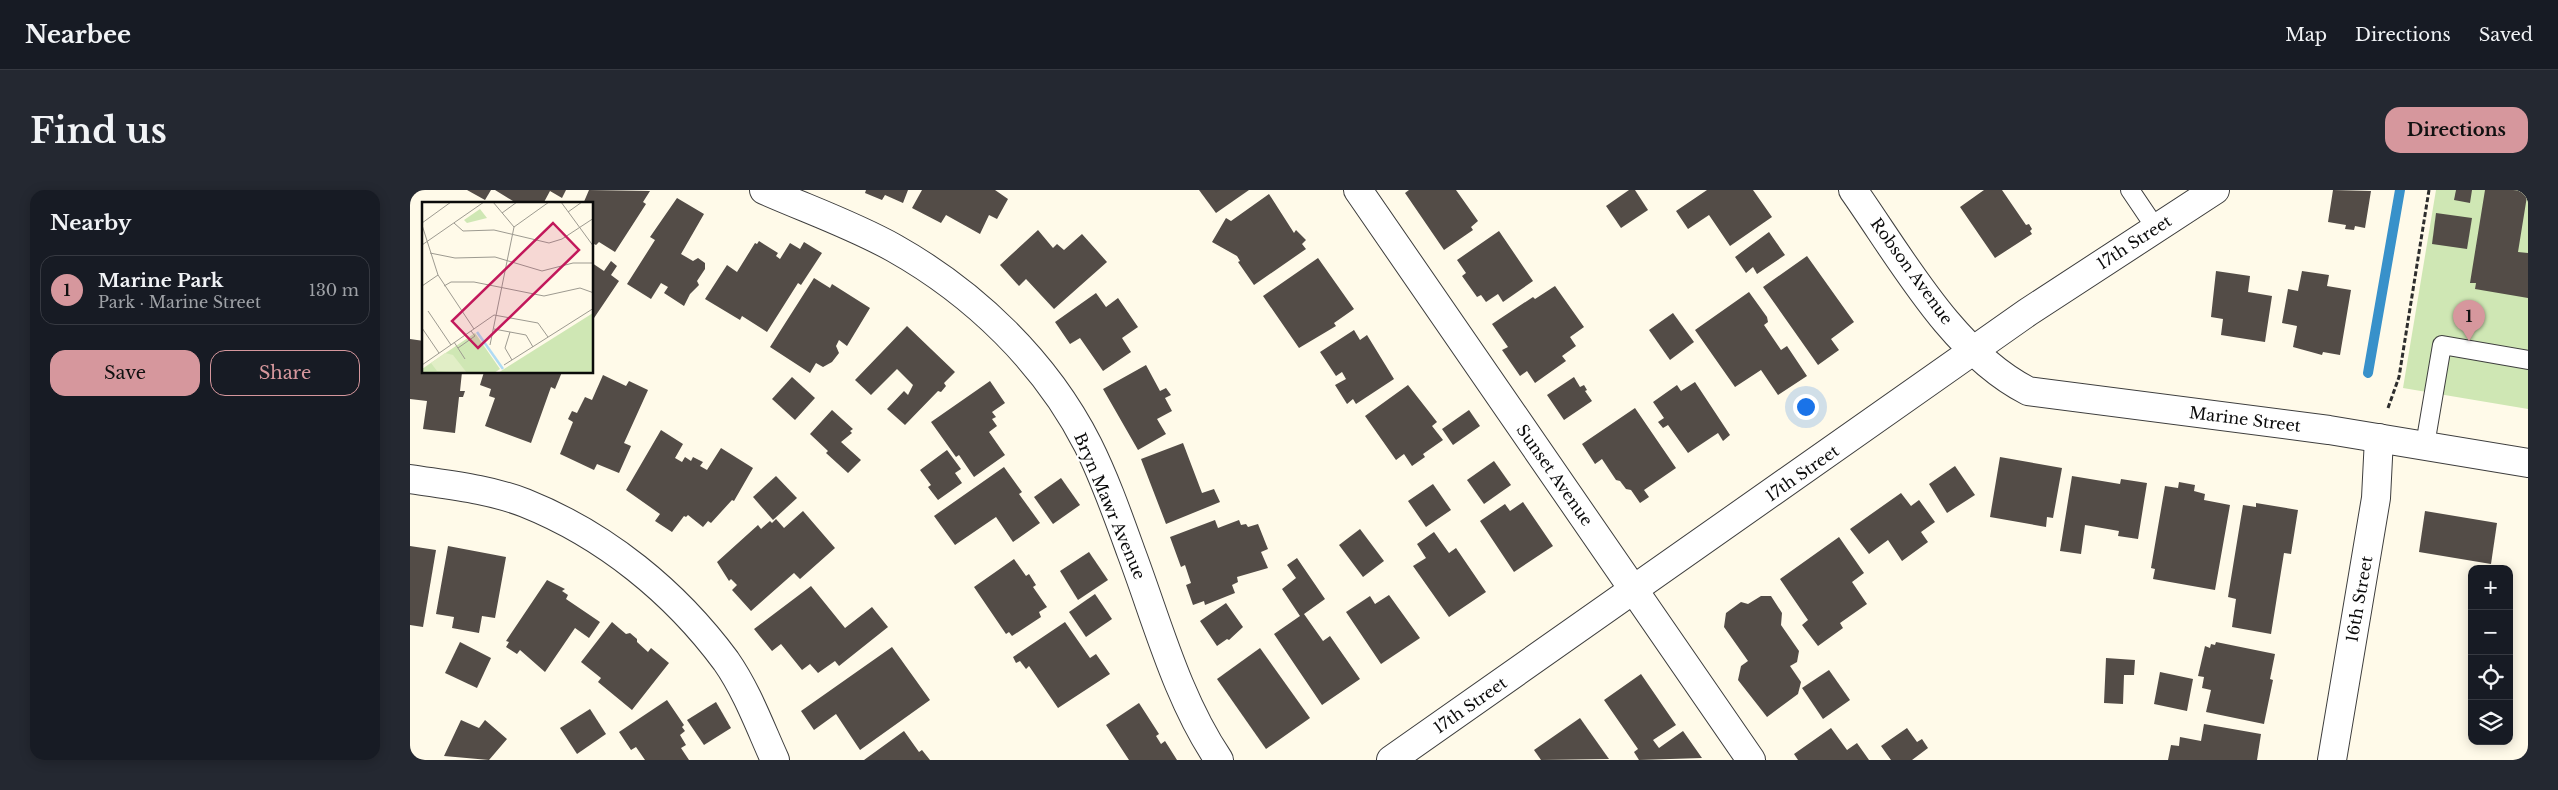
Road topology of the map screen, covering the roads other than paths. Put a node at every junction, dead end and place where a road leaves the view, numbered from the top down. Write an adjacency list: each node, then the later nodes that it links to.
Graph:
1 (764, 190): 15 (street, Bryn Mawr Avenue)
2 (1358, 190): 13 (street, Sunset Avenue)
3 (1854, 190): 7 (street, Robson Avenue)
4 (2130, 190): 6 (lane)
5 (2215, 190): 6 (street, 17th Street)
6 (2155, 227): 7 (street, 17th Street)
7 (1973, 352): 9 (street, Marine Street); 13 (street, 17th Street)
8 (2528, 360): 10 (lane)
9 (2379, 438): 10 (street, Marine Street); 18 (street, 16th Street)
10 (2424, 445): 11 (street, Marine Street)
11 (2528, 463)
12 (410, 479): 14 (street)
13 (1634, 590): 16 (street, 17th Street); 17 (street, Sunset Avenue)
14 (775, 760)
15 (1219, 760)
16 (1391, 760)
17 (1751, 760)
18 (2332, 760)

